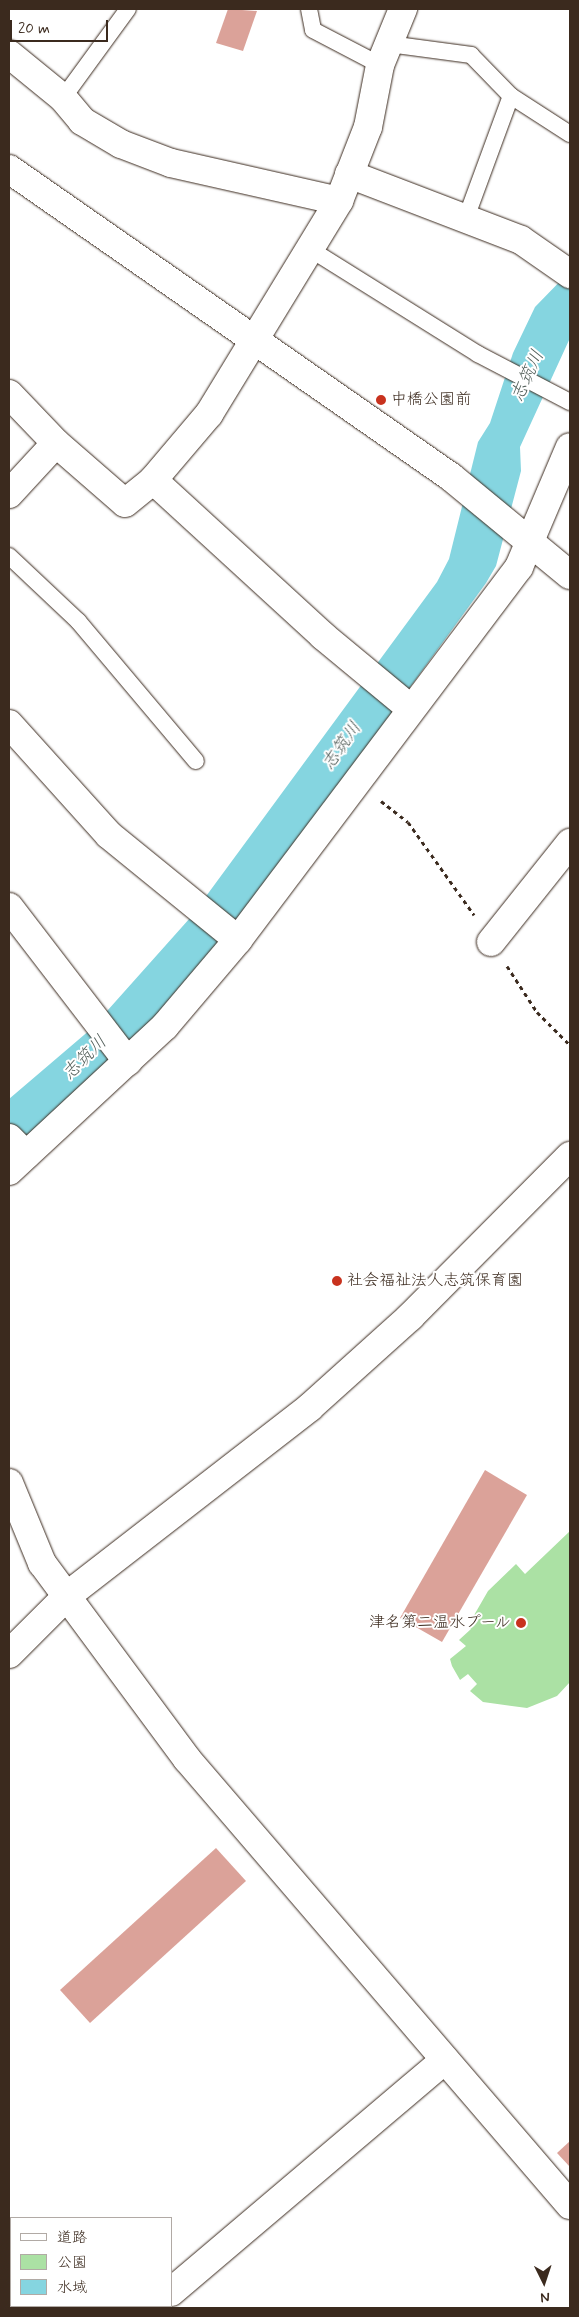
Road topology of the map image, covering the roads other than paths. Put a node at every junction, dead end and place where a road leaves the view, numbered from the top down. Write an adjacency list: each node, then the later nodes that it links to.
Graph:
1 (128, 9): 7 (lane)
2 (309, 9): 5 (lane)
3 (403, 9): 5 (street)
4 (9, 54): 7 (street)
5 (384, 55): 6 (lane); 10 (street)
6 (511, 96): 8 (lane); 12 (lane)
7 (63, 98): 11 (street)
8 (570, 134)
9 (9, 169): 15 (street)
10 (349, 174): 11 (street); 12 (street)
11 (339, 201): 13 (street)
12 (466, 218): 14 (street)
13 (310, 249): 15 (street); 17 (lane)
14 (567, 271)
15 (255, 340): 20 (street); 22 (street)
16 (9, 394): 18 (street)
17 (570, 402)
18 (56, 442): 20 (street); 21 (street)
19 (570, 447): 22 (street)
20 (153, 480): 25 (street)
21 (9, 494)
22 (530, 543): 24 (street); 25 (street)
23 (9, 556): 27 (lane)
24 (570, 575)
25 (410, 708): 30 (street)
26 (9, 724): 30 (street)
27 (196, 761)
28 (570, 843): 31 (street)
29 (9, 907): 32 (street)
30 (238, 940): 32 (street)
31 (492, 942)
32 (128, 1062): 33 (street)
33 (15, 1155)
34 (570, 1156): 36 (street)
35 (9, 1483): 36 (street)
36 (68, 1595): 37 (street); 38 (street)
37 (9, 1654)
38 (445, 2060): 39 (street); 40 (street)
39 (570, 2205)
40 (172, 2291)

